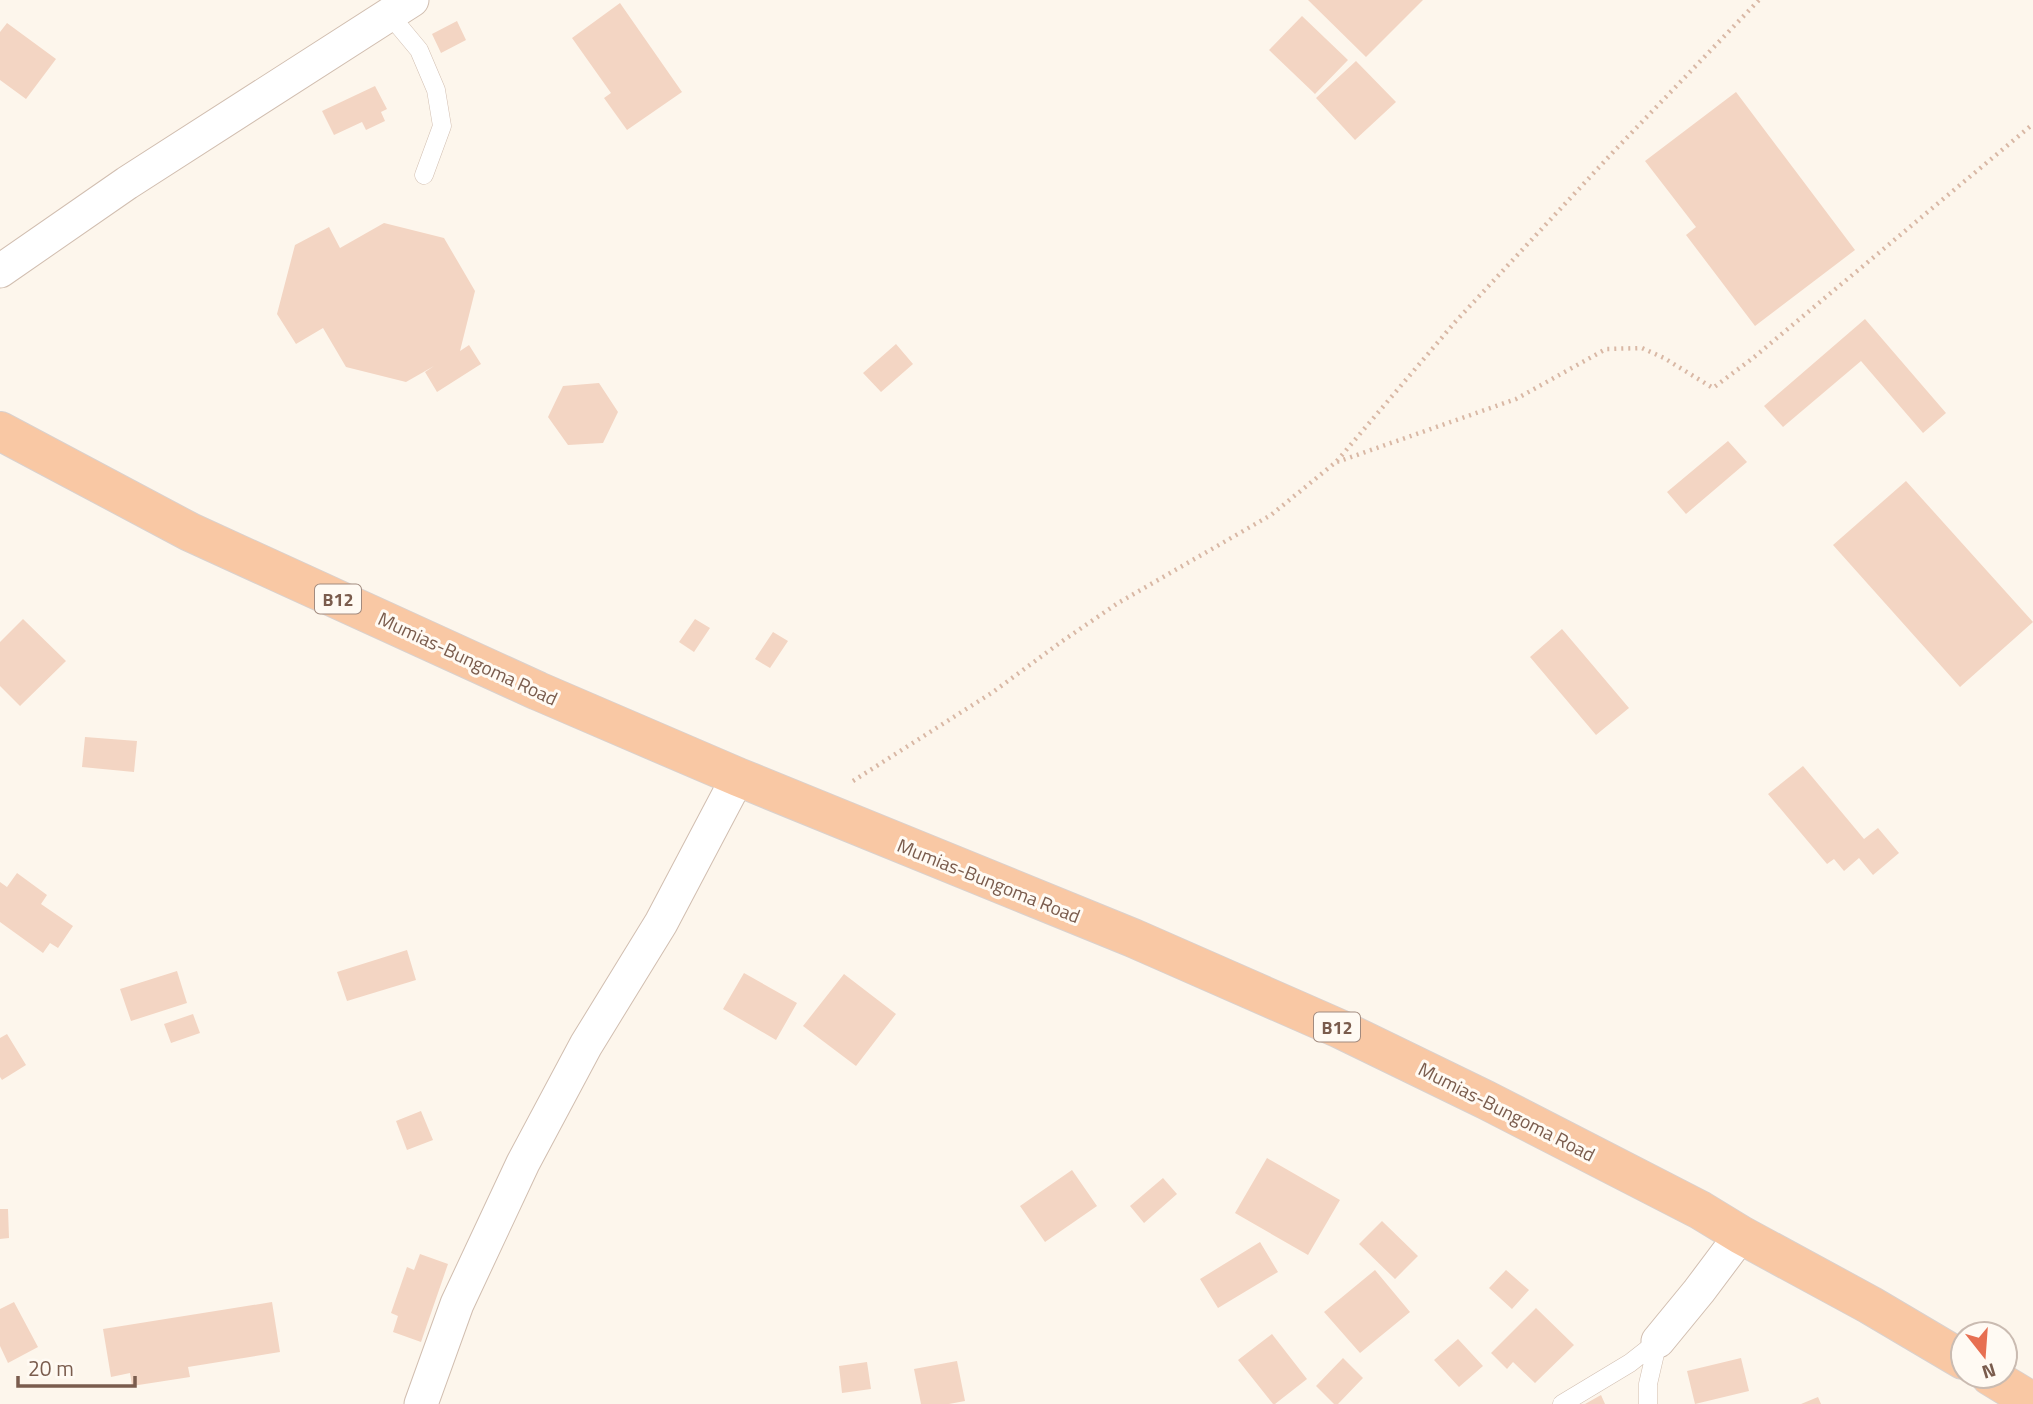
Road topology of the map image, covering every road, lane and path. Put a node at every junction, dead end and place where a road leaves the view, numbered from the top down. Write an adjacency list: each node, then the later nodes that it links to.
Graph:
1 (1759, 0): 7 (path)
2 (400, 7): 4 (lane); 5 (street)
3 (2033, 124): 7 (path)
4 (424, 174)
5 (0, 271)
6 (0, 431): 8 (highway, Mumias-Bungoma Road / B12)
7 (1336, 462): 9 (path)
8 (738, 777): 9 (highway, Mumias-Bungoma Road / B12); 15 (street)
9 (811, 807): 10 (highway, Mumias-Bungoma Road / B12)
10 (1741, 1235): 11 (street); 12 (highway, Mumias-Bungoma Road / B12)
11 (1658, 1341): 16 (lane); 17 (lane)
12 (1949, 1352)
13 (2013, 1390): 14 (highway)
14 (2033, 1402)
15 (421, 1404)
16 (1562, 1404)
17 (1648, 1404)

